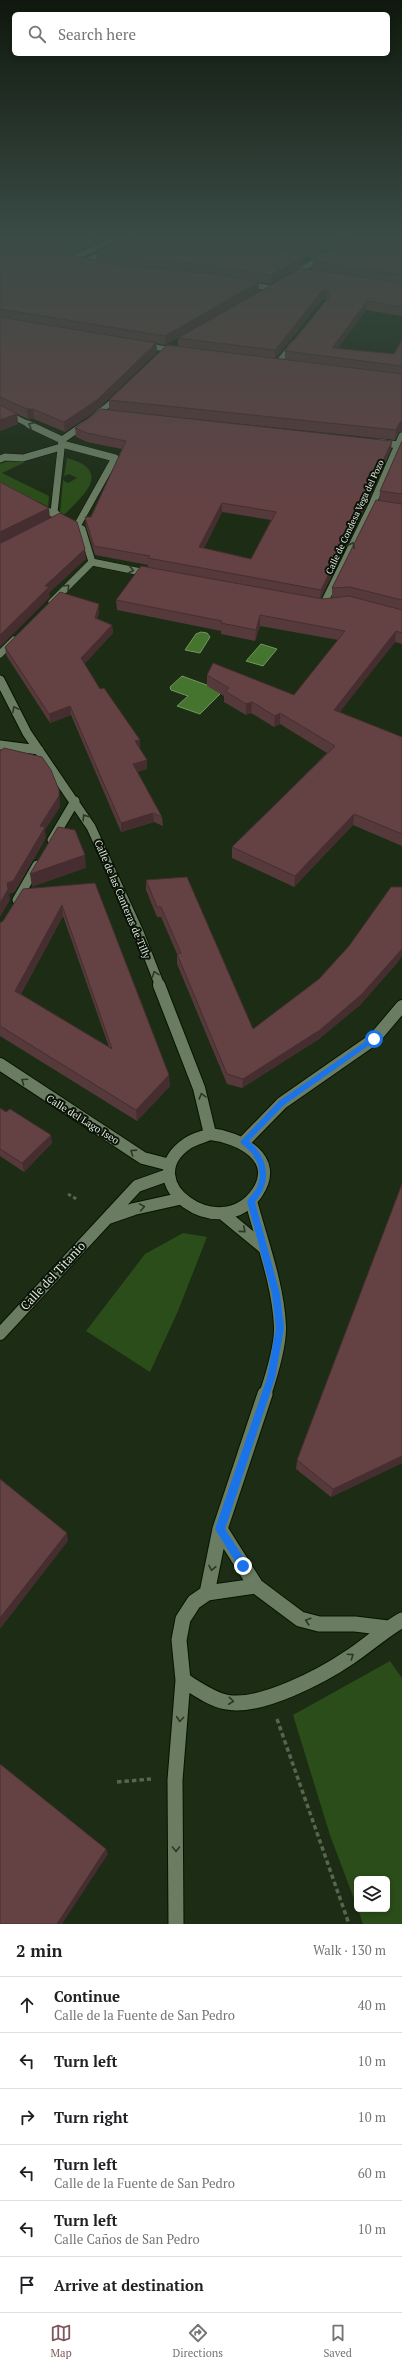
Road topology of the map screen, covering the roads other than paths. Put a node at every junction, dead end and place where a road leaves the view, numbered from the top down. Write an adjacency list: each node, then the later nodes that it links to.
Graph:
1 (297, 338): 7 (street)
2 (138, 344): 4 (street)
3 (173, 345): 4 (street)
4 (164, 351): 5 (street)
5 (184, 352)
6 (269, 364): 7 (street)
7 (276, 365): 8 (street)
8 (284, 366)
9 (123, 391): 11 (street)
10 (0, 410): 15 (street, one-way to 10)
11 (100, 413): 12 (street); 15 (street)
12 (108, 414)
13 (402, 436): 16 (street, Calle de Condesa Vega del Pozo)
14 (368, 441): 16 (street)
15 (62, 444): 17 (street); 19 (street); 20 (street)
16 (398, 445): 23 (street, Calle de Condesa Vega del Pozo, one-way to 16)
17 (0, 459)
18 (34, 504): 19 (street)
19 (57, 520): 20 (street)
20 (77, 526): 21 (street)
21 (92, 562): 22 (street, one-way to 22); 24 (street, one-way to 21)
22 (161, 576)
23 (335, 604)
24 (44, 611)
25 (22, 632): 26 (street)
26 (0, 654)
27 (0, 680): 29 (street, Calle de las Canteras de Tilly, one-way to 27)
28 (4, 746): 29 (street); 30 (street)
29 (39, 750): 31 (street, Calle de las Canteras de Tilly)
30 (0, 757)
31 (75, 801): 32 (street); 35 (street, Calle de las Canteras de Tilly, one-way to 31)
32 (12, 909)
33 (402, 1006): 36 (street)
34 (0, 1064): 37 (street, Calle del Lago Iseo, one-way to 34)
35 (210, 1134): 36 (street); 37 (street)
36 (244, 1142): 39 (street)
37 (169, 1170): 38 (street); 41 (street, Calle del Titanio)
38 (179, 1199): 40 (street); 41 (street, Calle del Titanio, one-way to 38)
39 (251, 1201): 40 (street); 42 (street)
40 (223, 1214): 42 (street, one-way to 42)
41 (106, 1219): 43 (street, Calle del Titanio)
42 (263, 1247): 44 (street)
43 (0, 1334)
44 (220, 1529): 45 (street); 46 (street, one-way to 46)
45 (256, 1586): 46 (street); 48 (street, one-way to 45)
46 (207, 1593): 49 (street)
47 (402, 1620): 48 (street)
48 (388, 1628): 49 (street, one-way to 48)
49 (183, 1680): 50 (street, one-way to 50)
50 (176, 1924)

